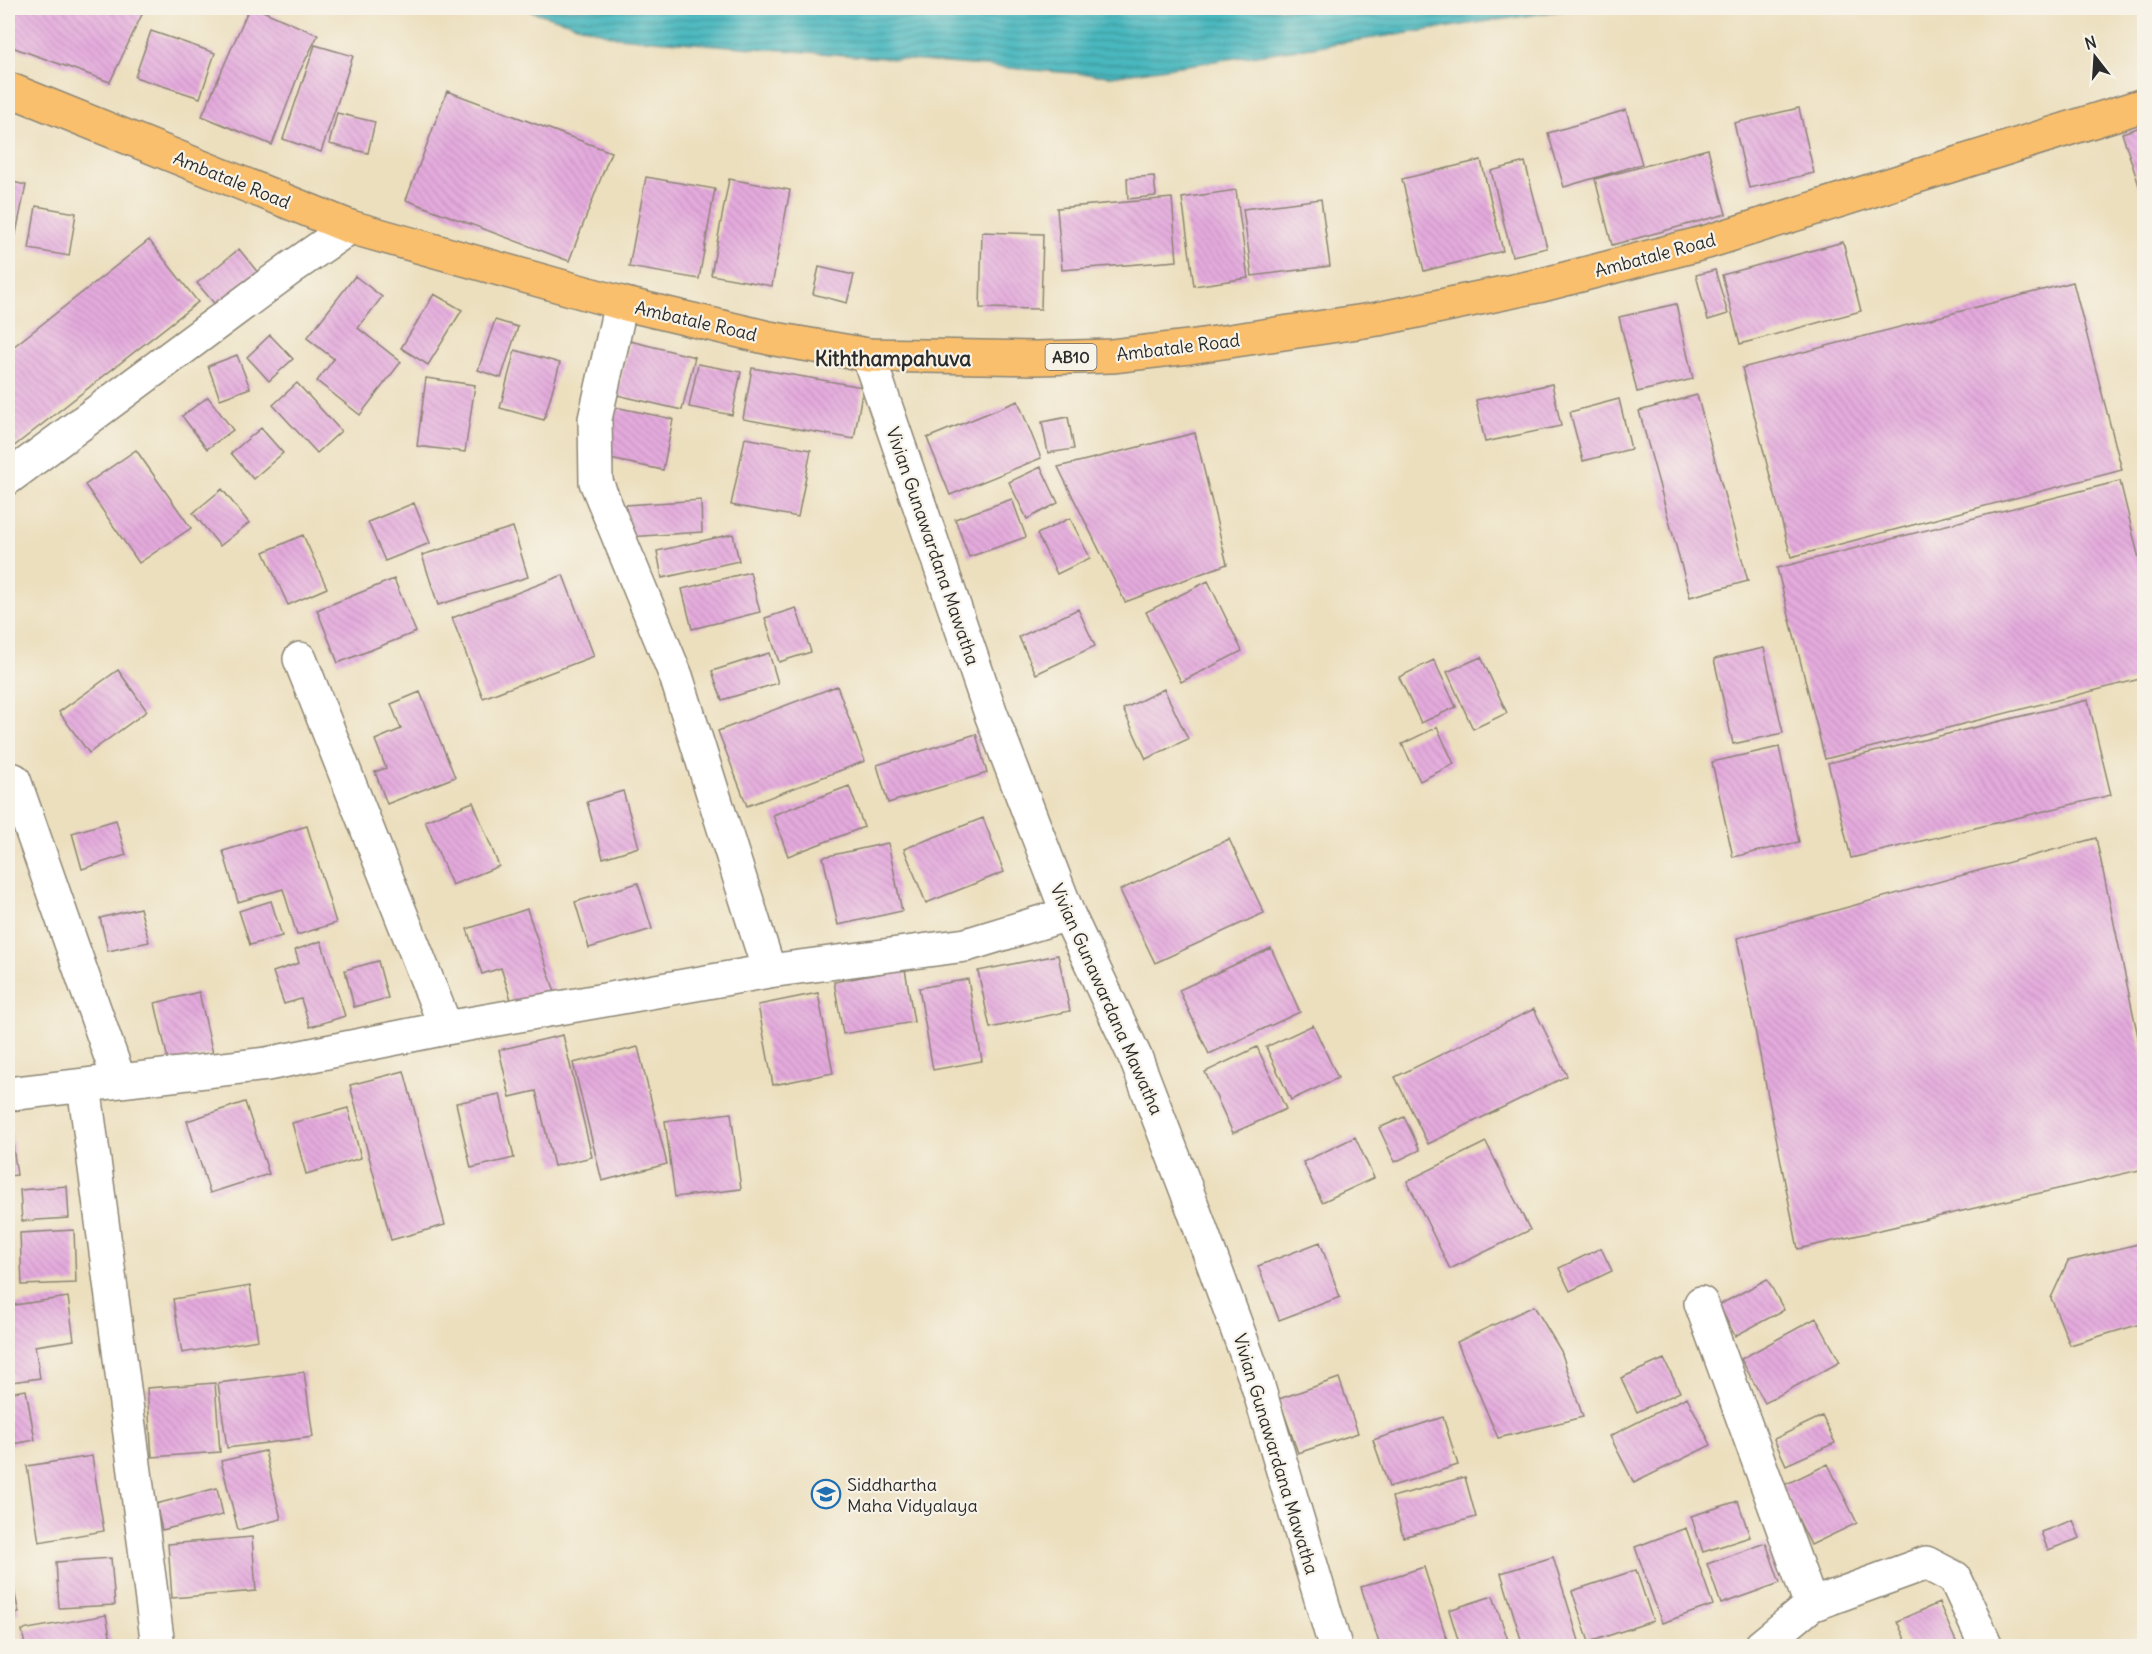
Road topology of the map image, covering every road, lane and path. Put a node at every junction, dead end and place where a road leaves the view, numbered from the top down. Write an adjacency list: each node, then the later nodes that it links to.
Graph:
1 (8, 89): 3 (main road, Ambatale Road / AB10)
2 (2145, 105): 5 (main road, Ambatale Road / AB10)
3 (350, 227): 4 (main road, Ambatale Road / AB10); 6 (street)
4 (621, 303): 5 (main road, Ambatale Road / AB10); 10 (street)
5 (868, 355): 9 (street, Vivian Gunawardana Mawatha)
6 (8, 478)
7 (300, 659): 11 (street)
8 (14, 780): 12 (street)
9 (1068, 914): 10 (street); 18 (street, Vivian Gunawardana Mawatha)
10 (769, 970): 11 (street)
11 (446, 1028): 12 (street)
12 (119, 1080): 13 (street)
13 (84, 1085): 14 (street); 17 (street)
14 (8, 1094)
15 (1701, 1303): 16 (street)
16 (1811, 1605): 19 (street); 20 (street)
17 (158, 1647)
18 (1335, 1647)
19 (1761, 1647)
20 (1986, 1647)

